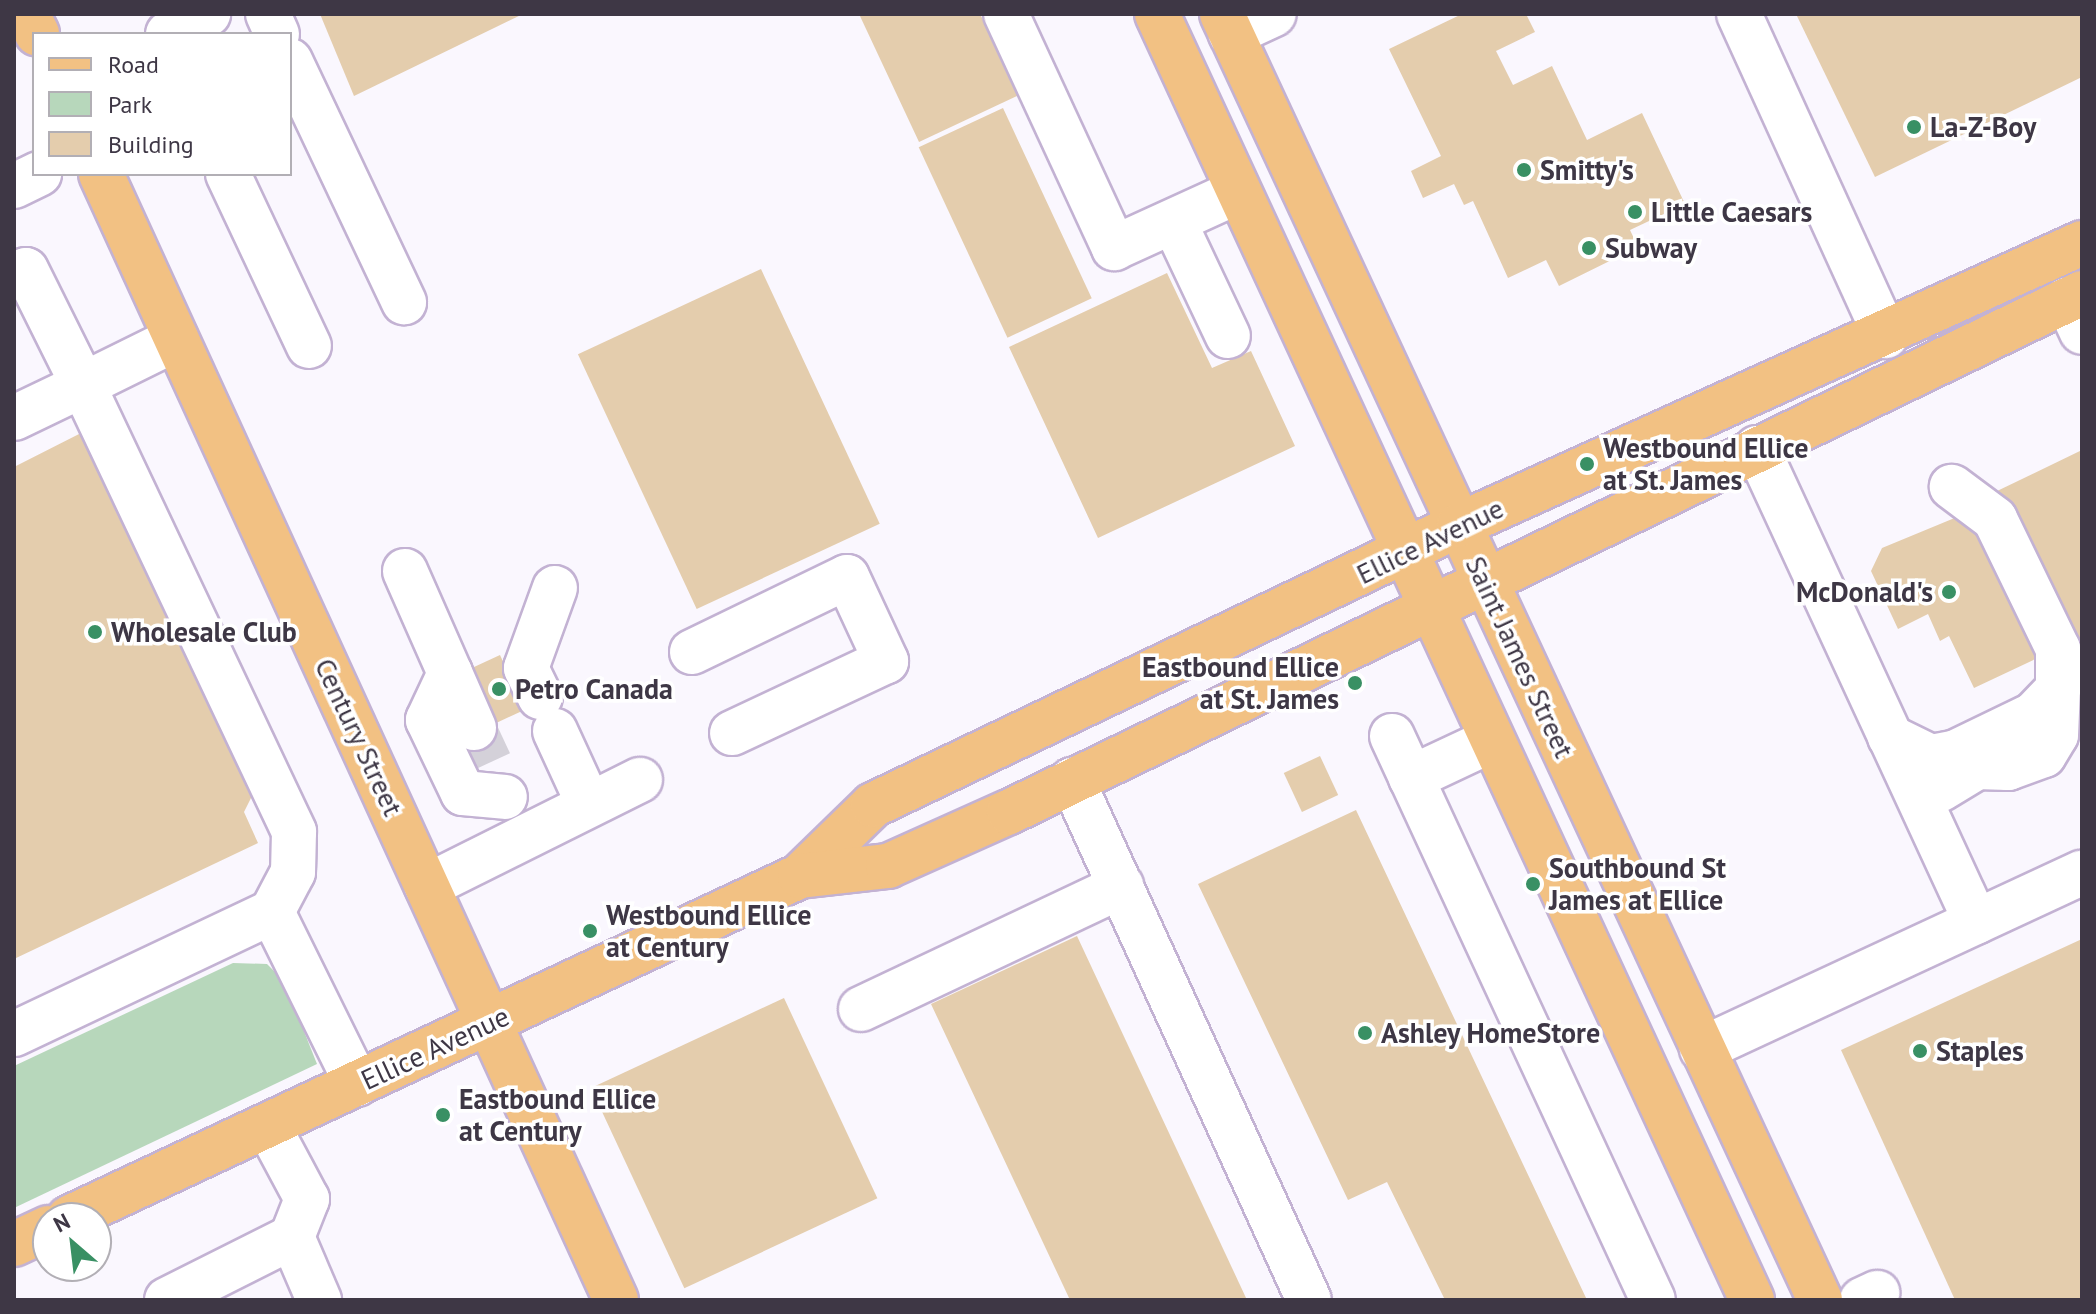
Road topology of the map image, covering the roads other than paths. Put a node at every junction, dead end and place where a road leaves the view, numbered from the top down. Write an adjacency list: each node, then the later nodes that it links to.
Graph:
1 (27, 14): 8 (main road)
2 (208, 14): 9 (lane)
3 (1006, 14): 16 (lane)
4 (1157, 14): 15 (main road)
5 (1274, 14): 7 (lane)
6 (1739, 14): 22 (lane)
7 (1227, 24): 29 (main road, Saint James Street)
8 (36, 32)
9 (172, 32)
10 (292, 65): 19 (lane)
11 (35, 176): 14 (lane)
12 (102, 176): 23 (main road, Century Street)
13 (229, 176): 24 (lane)
14 (14, 186)
15 (1237, 192): 16 (lane); 30 (main road)
16 (1174, 222): 21 (lane)
17 (2082, 243): 22 (main road, Ellice Avenue)
18 (14, 276): 25 (lane)
19 (404, 302)
20 (2077, 308): 27 (main road, Ellice Avenue)
21 (1228, 336)
22 (1886, 336): 29 (main road, Ellice Avenue)
23 (176, 339): 25 (lane); 51 (main road, Century Street)
24 (309, 346)
25 (83, 385): 26 (lane); 53 (lane)
26 (14, 418)
27 (1757, 448): 32 (main road, Ellice Avenue); 40 (lane)
28 (1952, 487): 37 (lane)
29 (1459, 525): 30 (main road, Ellice Avenue); 32 (main road, Saint James Street)
30 (1402, 553): 34 (main road); 50 (main road, Ellice Avenue)
31 (405, 571): 36 (lane)
32 (1484, 578): 34 (main road, Ellice Avenue); 58 (main road, Saint James Street)
33 (555, 588): 46 (lane)
34 (1426, 606): 41 (main road); 45 (main road, Ellice Avenue)
35 (692, 652): 38 (lane)
36 (450, 673): 42 (lane); 42 (lane)
37 (2058, 689): 40 (lane); 47 (lane)
38 (732, 733)
39 (1392, 736): 43 (lane)
40 (1890, 737): 47 (lane)
41 (1488, 742): 43 (lane); 68 (main road)
42 (490, 763): 48 (lane)
43 (1411, 778): 67 (lane)
44 (640, 780): 46 (lane)
45 (1072, 780): 50 (main road, Ellice Avenue); 52 (lane)
46 (589, 805): 48 (lane)
47 (1926, 815): 54 (lane)
48 (526, 838): 51 (lane)
49 (2082, 873): 54 (lane)
50 (800, 876): 56 (main road, Ellice Avenue)
51 (427, 886): 56 (main road, Century Street)
52 (1121, 886): 55 (lane); 66 (lane)
53 (272, 912): 57 (lane); 59 (lane)
54 (1976, 922): 58 (lane)
55 (861, 1009)
56 (489, 1022): 59 (main road, Ellice Avenue); 65 (main road, Century Street)
57 (14, 1034)
58 (1702, 1049): 69 (main road, Saint James Street)
59 (357, 1084): 60 (main road, Ellice Avenue)
60 (268, 1126): 61 (main road, Ellice Avenue); 62 (lane)
61 (104, 1202)
62 (292, 1237): 63 (lane); 64 (lane)
63 (167, 1300)
64 (319, 1300)
65 (616, 1300)
66 (1309, 1300)
67 (1653, 1300)
68 (1752, 1300)
69 (1820, 1300)

